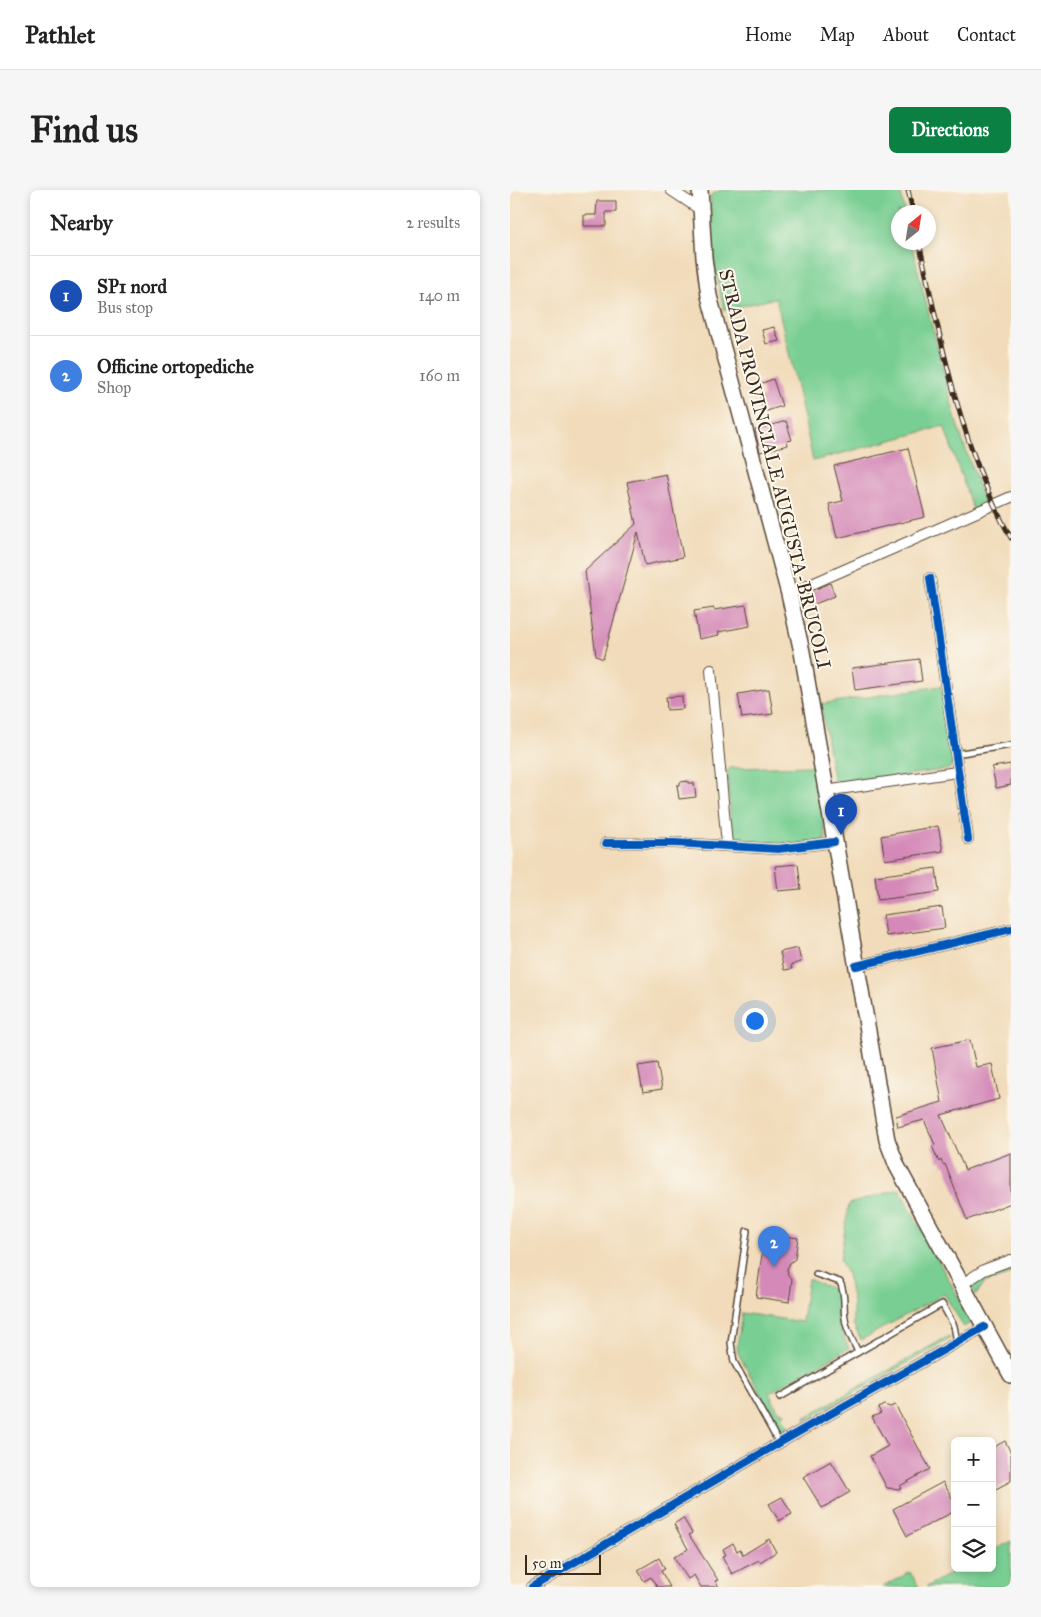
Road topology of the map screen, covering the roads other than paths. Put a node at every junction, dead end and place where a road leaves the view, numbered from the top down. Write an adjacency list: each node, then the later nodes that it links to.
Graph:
1 (671, 190): 3 (street)
2 (700, 190): 3 (main road, STRADA PROVINCIALE AUGUSTA-BRUCOLI)
3 (700, 210): 6 (main road, STRADA PROVINCIALE AUGUSTA-BRUCOLI)
4 (1011, 497): 6 (street)
5 (930, 578): 9 (street)
6 (789, 594): 11 (main road, STRADA PROVINCIALE AUGUSTA-BRUCOLI)
7 (711, 670): 15 (street)
8 (1011, 745): 9 (lane)
9 (955, 754): 10 (street)
10 (957, 772): 11 (street); 12 (street)
11 (825, 791): 13 (main road, STRADA PROVINCIALE AUGUSTA-BRUCOLI)
12 (968, 839)
13 (834, 842): 15 (street); 17 (main road, STRADA PROVINCIALE AUGUSTA-BRUCOLI)
14 (606, 844): 15 (street)
15 (727, 845)
16 (1011, 929): 17 (street)
17 (856, 966): 21 (main road, STRADA PROVINCIALE AUGUSTA-BRUCOLI)
18 (747, 1231): 27 (lane)
19 (1011, 1260): 21 (street)
20 (816, 1274): 24 (lane)
21 (961, 1285): 22 (main road, STRADA PROVINCIALE AUGUSTA-BRUCOLI)
22 (984, 1327): 23 (street); 25 (main road, STRADA PROVINCIALE AUGUSTA-BRUCOLI)
23 (957, 1342): 24 (lane); 27 (street)
24 (858, 1352): 26 (lane)
25 (1011, 1375)
26 (780, 1397)
27 (779, 1443): 28 (street)
28 (532, 1587)

